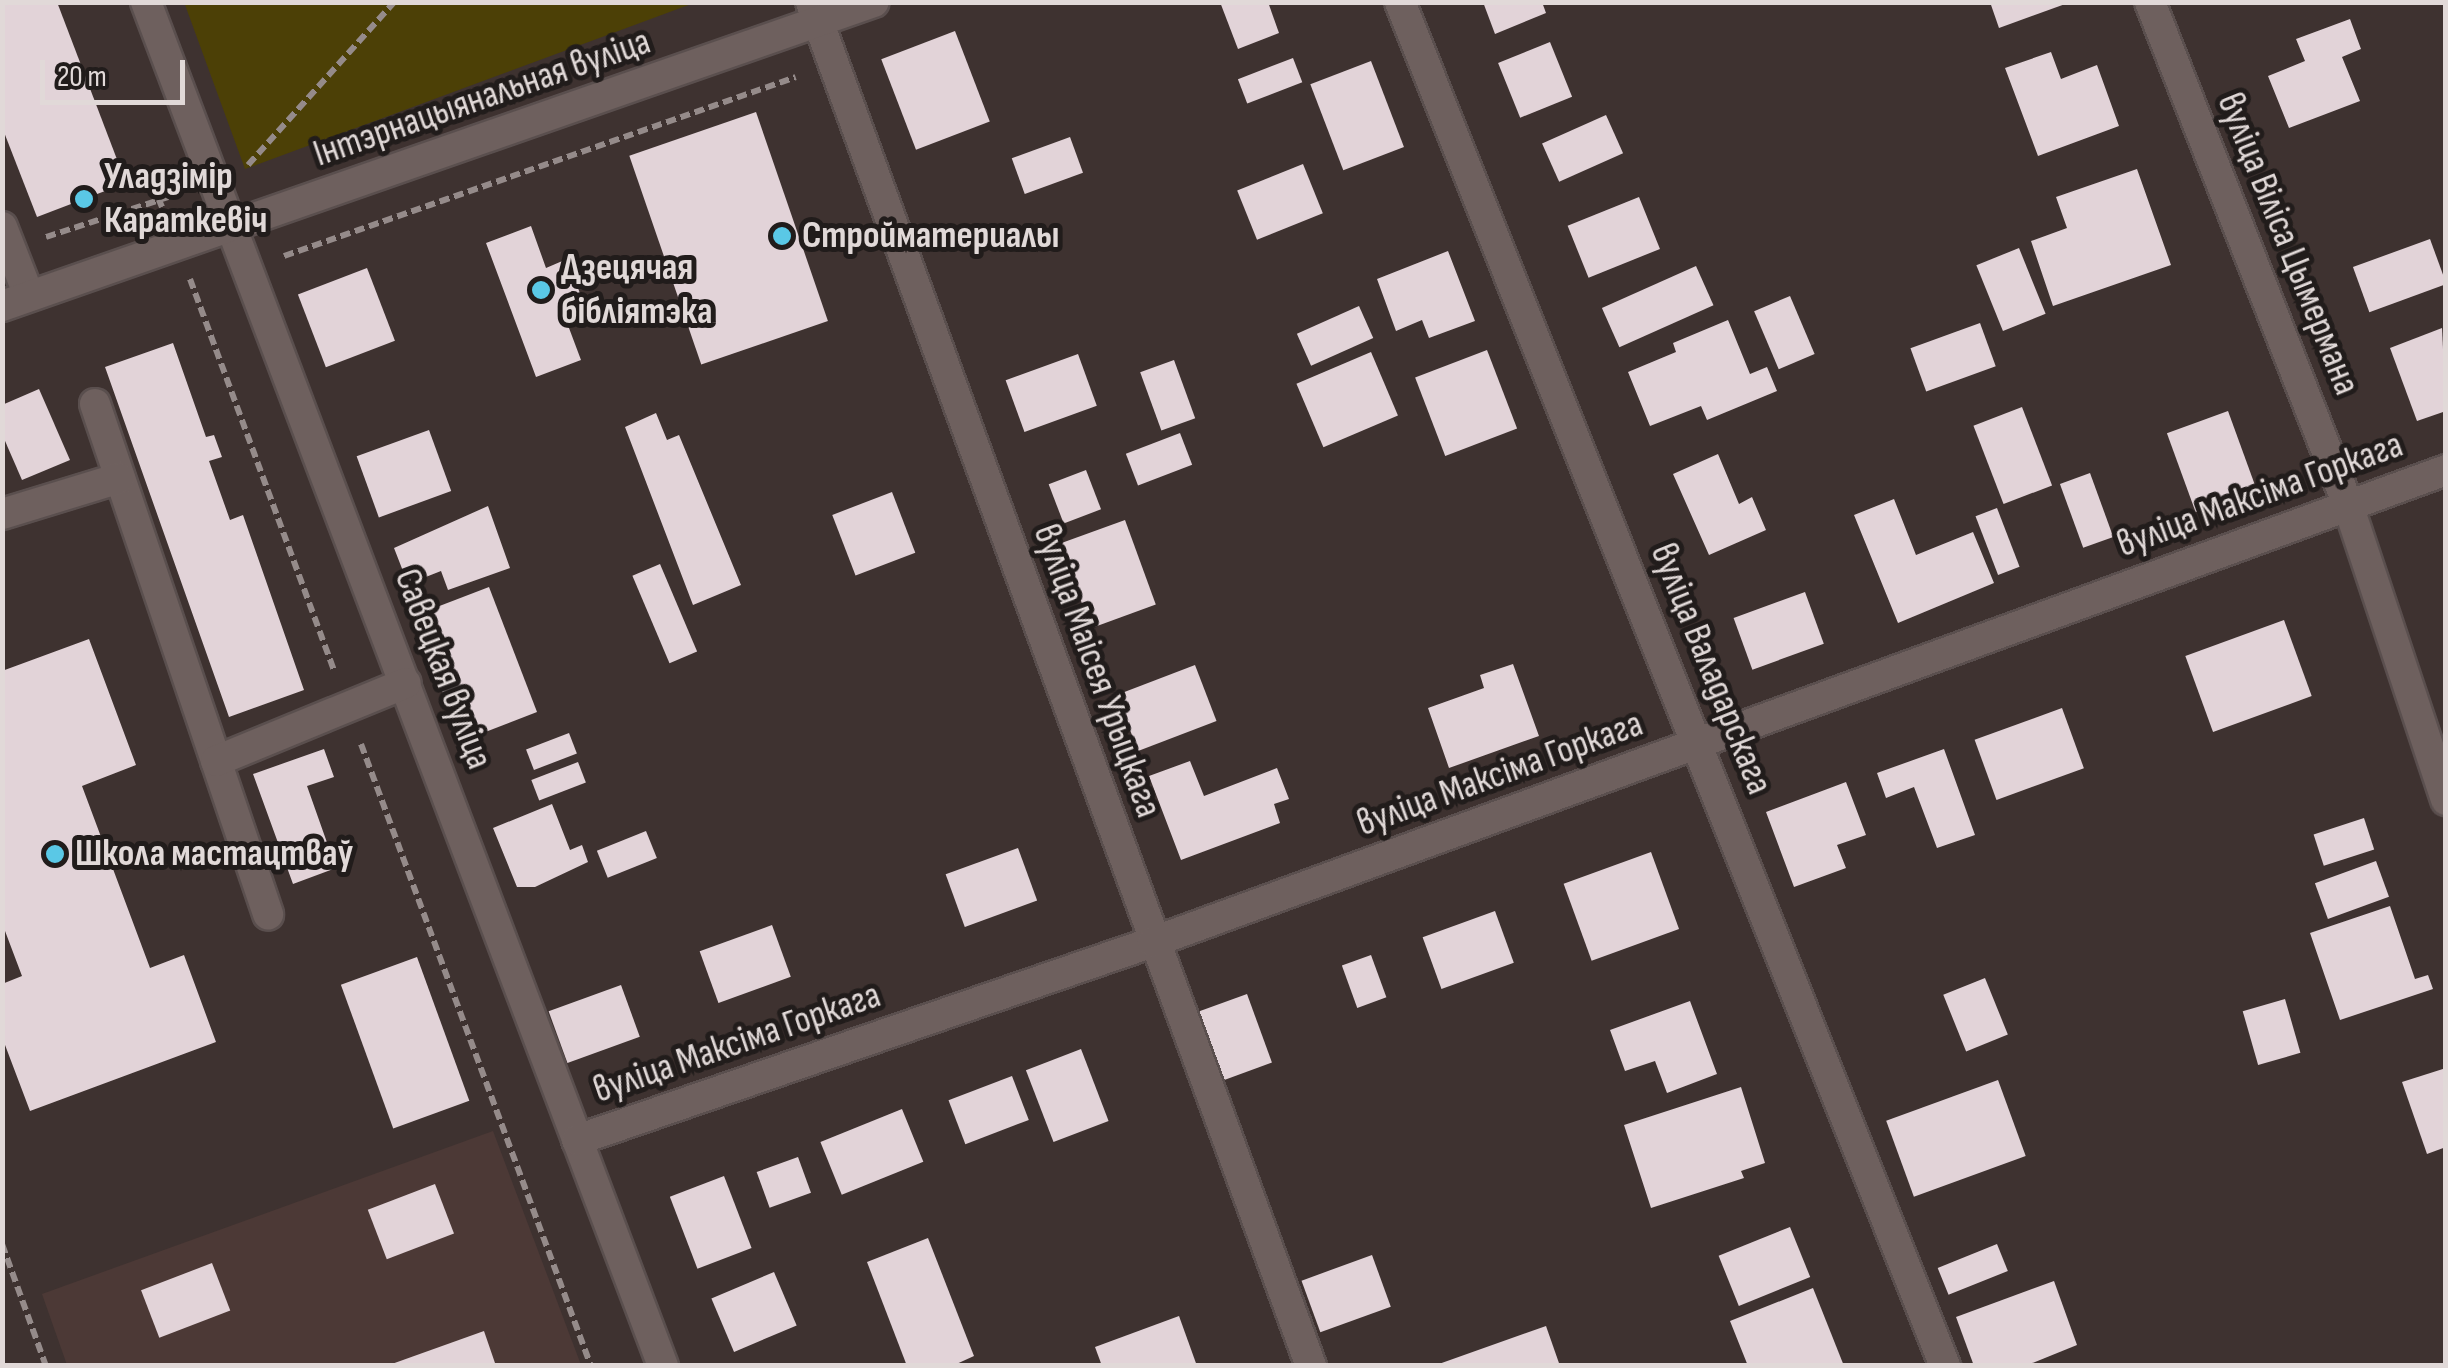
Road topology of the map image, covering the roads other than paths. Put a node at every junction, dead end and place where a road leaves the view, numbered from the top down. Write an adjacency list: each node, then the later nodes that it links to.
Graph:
1 (146, 2): 6 (street, Савецкая вуліца)
2 (874, 2): 5 (street, Інтэрнацыянальная вуліца)
3 (1400, 2): 15 (street, вуліца Валадарскага)
4 (2150, 2): 12 (street, вуліца Віліса Цымермана)
5 (814, 13): 6 (street, Інтэрнацыянальная вуліца); 19 (street, вуліца Маісея Урыцкага)
6 (229, 228): 8 (street, Інтэрнацыянальная вуліца); 14 (street, Савецкая вуліца)
7 (6, 238): 8 (street)
8 (16, 301)
9 (95, 404): 11 (street)
10 (2446, 470): 12 (street, вуліца Максіма Горкага)
11 (120, 478): 13 (street); 16 (street)
12 (2348, 505): 15 (street, вуліца Максіма Горкага); 17 (street, вуліца Віліса Цымермана)
13 (2, 514)
14 (406, 683): 16 (street); 20 (street, Савецкая вуліца)
15 (1699, 745): 19 (street, вуліца Максіма Горкага); 23 (street, вуліца Валадарскага)
16 (216, 761): 18 (street)
17 (2446, 800)
18 (268, 914)
19 (1153, 942): 20 (street, вуліца Максіма Горкага); 22 (street, вуліца Маісея Урыцкага)
20 (577, 1140): 21 (street, Савецкая вуліца)
21 (663, 1366)
22 (1311, 1366)
23 (1945, 1366)

